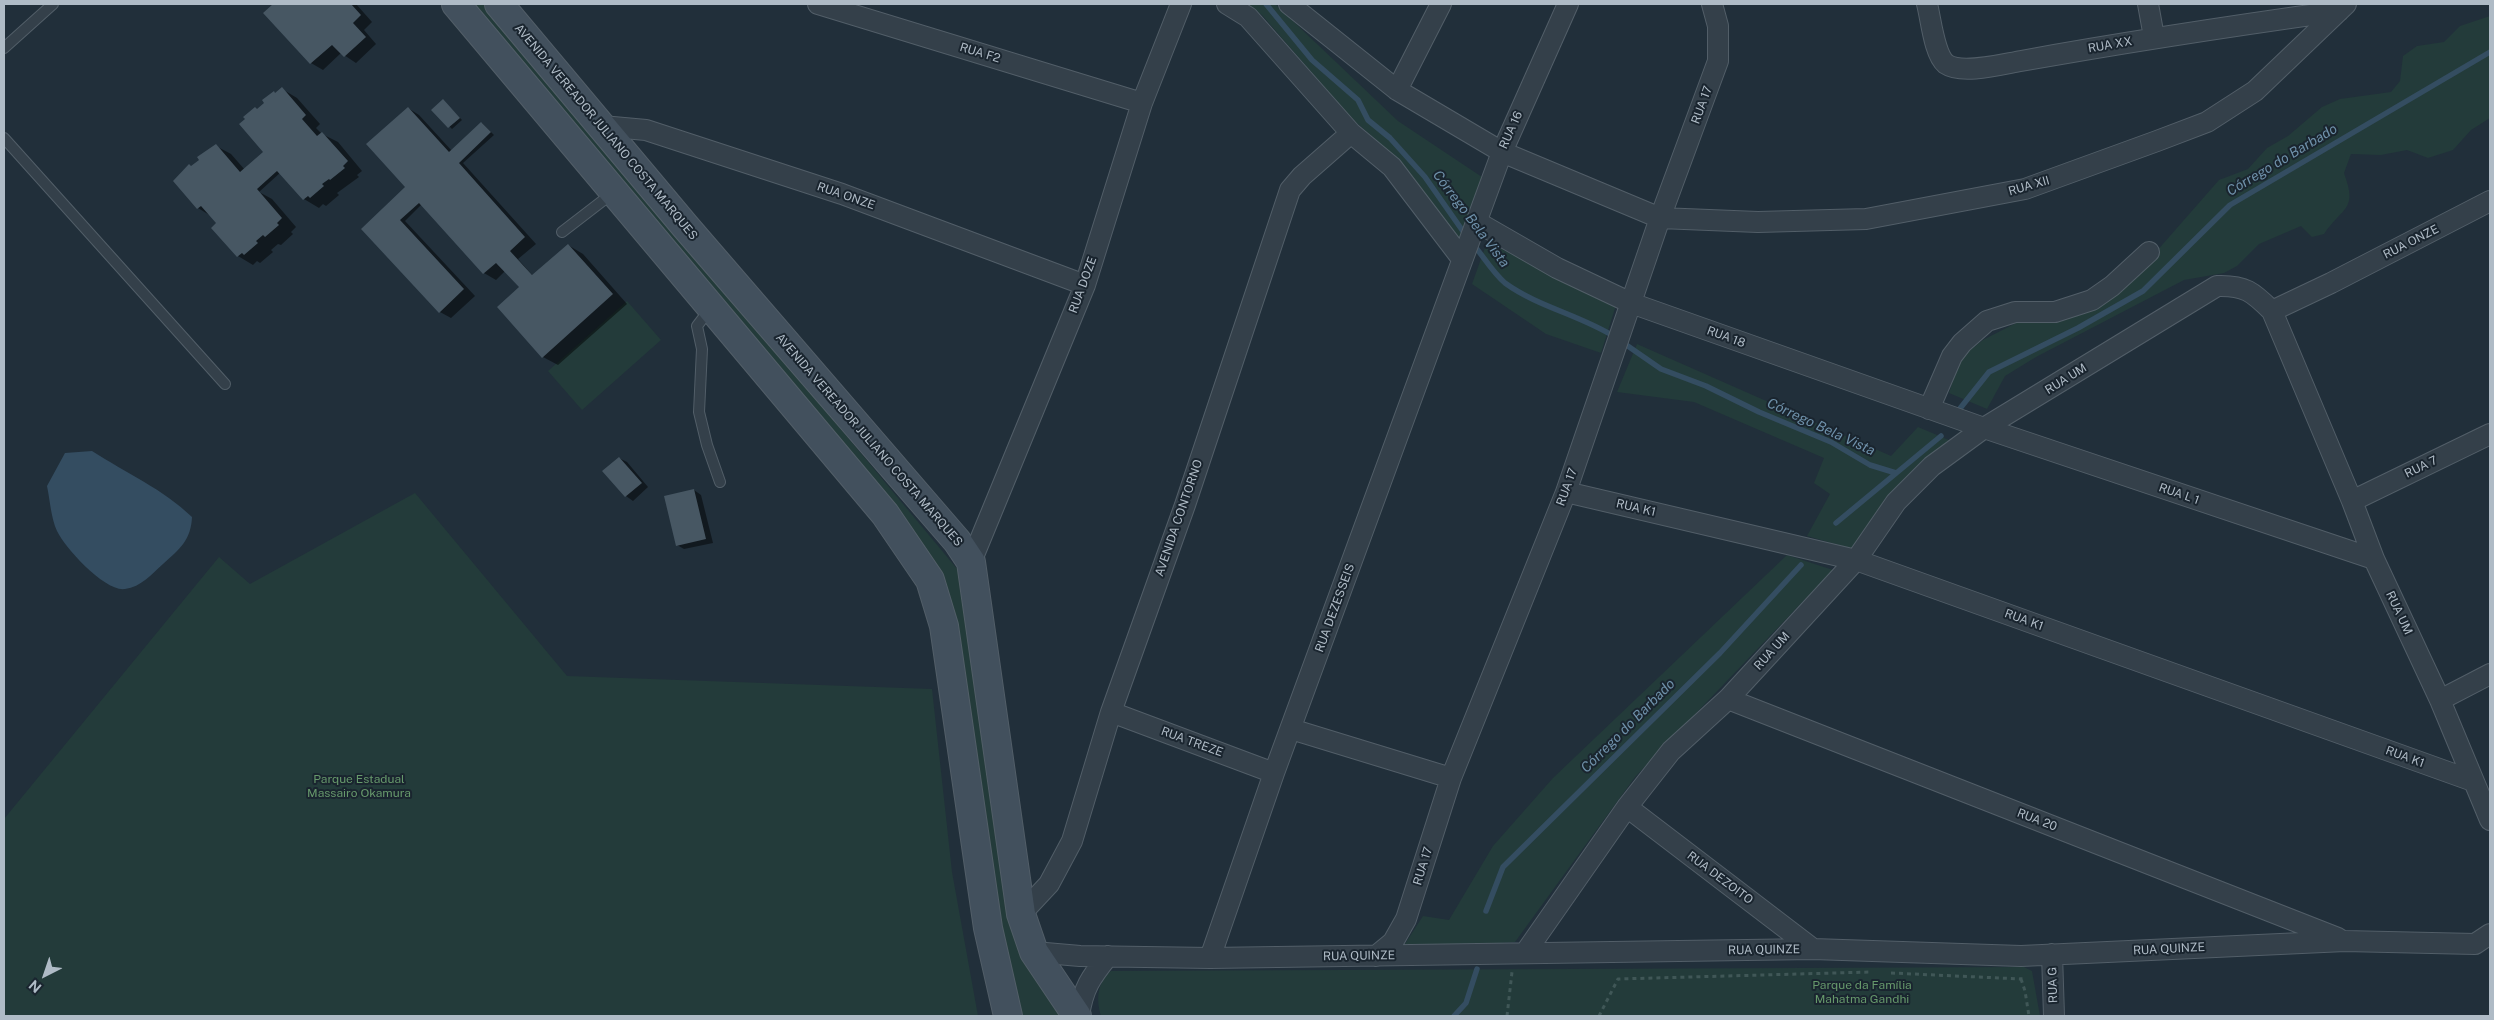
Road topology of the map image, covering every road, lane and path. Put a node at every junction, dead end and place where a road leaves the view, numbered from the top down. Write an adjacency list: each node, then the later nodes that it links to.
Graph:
1 (53, 4): 16 (lane)
2 (456, 4): 23 (main road)
3 (499, 4): 19 (main road, AVENIDA VEREADOR JULIANO COSTA MARQUES)
4 (818, 4): 14 (street, RUA F2)
5 (1181, 4): 18 (street, RUA DOZE)
6 (1227, 4): 20 (street)
7 (1289, 4): 17 (street)
8 (1440, 4): 17 (street)
9 (1568, 4): 22 (street, RUA 16)
10 (1712, 4): 25 (street, RUA 17)
11 (1927, 4): 15 (street, RUA XX)
12 (2148, 4): 15 (street)
13 (2342, 7): 15 (street, RUA XX); 25 (street, RUA XII)
14 (871, 11): 18 (street, RUA F2)
15 (2154, 37)
16 (4, 48)
17 (1397, 90): 22 (street)
18 (1142, 103): 30 (street, RUA DOZE)
19 (602, 126): 30 (street, RUA ONZE); 43 (main road, AVENIDA VEREADOR JULIANO COSTA MARQUES)
20 (1351, 133): 29 (street); 47 (street, AVENIDA CONTORNO)
21 (4, 138): 34 (lane)
22 (1502, 152): 25 (street); 26 (street, RUA 16)
23 (614, 192): 27 (lane); 32 (main road)
24 (2490, 201): 33 (street, RUA ONZE)
25 (1660, 218): 31 (street, RUA 17)
26 (1476, 225): 29 (street, RUA 16); 31 (street, RUA 18)
27 (562, 232)
28 (2149, 252): 35 (street)
29 (1463, 256): 48 (street, RUA DEZESSEIS)
30 (1085, 285): 43 (street, RUA DOZE)
31 (1631, 303): 35 (street, RUA 18); 39 (street, RUA 17)
32 (711, 307): 38 (lane); 68 (main road)
33 (2272, 311): 36 (street, RUA UM); 40 (street, RUA UM)
34 (225, 384)
35 (1929, 409): 36 (street, RUA 18)
36 (1984, 428): 41 (street, RUA L 1); 42 (street, RUA UM)
37 (2490, 434): 40 (street, RUA 7)
38 (720, 482)
39 (1566, 492): 42 (street, RUA K1); 50 (street, RUA 17)
40 (2352, 501): 41 (street, RUA UM)
41 (2374, 559): 46 (street, RUA UM)
42 (1856, 560): 45 (street, RUA UM); 51 (street, RUA K1)
43 (971, 562): 54 (main road, AVENIDA VEREADOR JULIANO COSTA MARQUES)
44 (2490, 674): 46 (street)
45 (1728, 699): 52 (street, RUA UM); 56 (street, RUA 20)
46 (2440, 700): 51 (street, RUA UM)
47 (1111, 712): 49 (street, RUA TREZE); 54 (street, AVENIDA CONTORNO)
48 (1291, 729): 49 (street, RUA DEZESSEIS); 50 (street)
49 (1274, 773): 64 (street, RUA DEZESSEIS)
50 (1450, 778): 62 (street, RUA 17)
51 (2473, 781): 53 (street, RUA UM)
52 (1626, 807): 57 (street, RUA DEZOITO); 59 (street, RUA UM)
53 (2490, 820)
54 (1021, 914): 58 (main road, AVENIDA VEREADOR JULIANO COSTA MARQUES)
55 (2490, 934): 56 (street, RUA QUINZE)
56 (2345, 941): 60 (street, RUA QUINZE)
57 (1813, 949): 59 (street, RUA QUINZE); 63 (street, RUA QUINZE)
58 (1034, 952): 61 (street, RUA QUINZE); 69 (main road, AVENIDA VEREADOR JULIANO COSTA MARQUES)
59 (1525, 953): 62 (street, RUA QUINZE); 70 (path)
60 (2052, 954): 63 (street, RUA QUINZE); 73 (street, RUA G)
61 (1108, 956): 64 (street, RUA QUINZE); 69 (street)
62 (1376, 956): 64 (street, RUA QUINZE)
63 (2021, 956): 67 (path)
64 (1210, 958)
65 (1880, 973): 71 (path)
66 (1889, 973): 67 (path)
67 (2021, 979): 72 (path)
68 (1008, 1016)
69 (1078, 1016)
70 (1507, 1016)
71 (1599, 1016)
72 (2029, 1016)
73 (2054, 1016)

